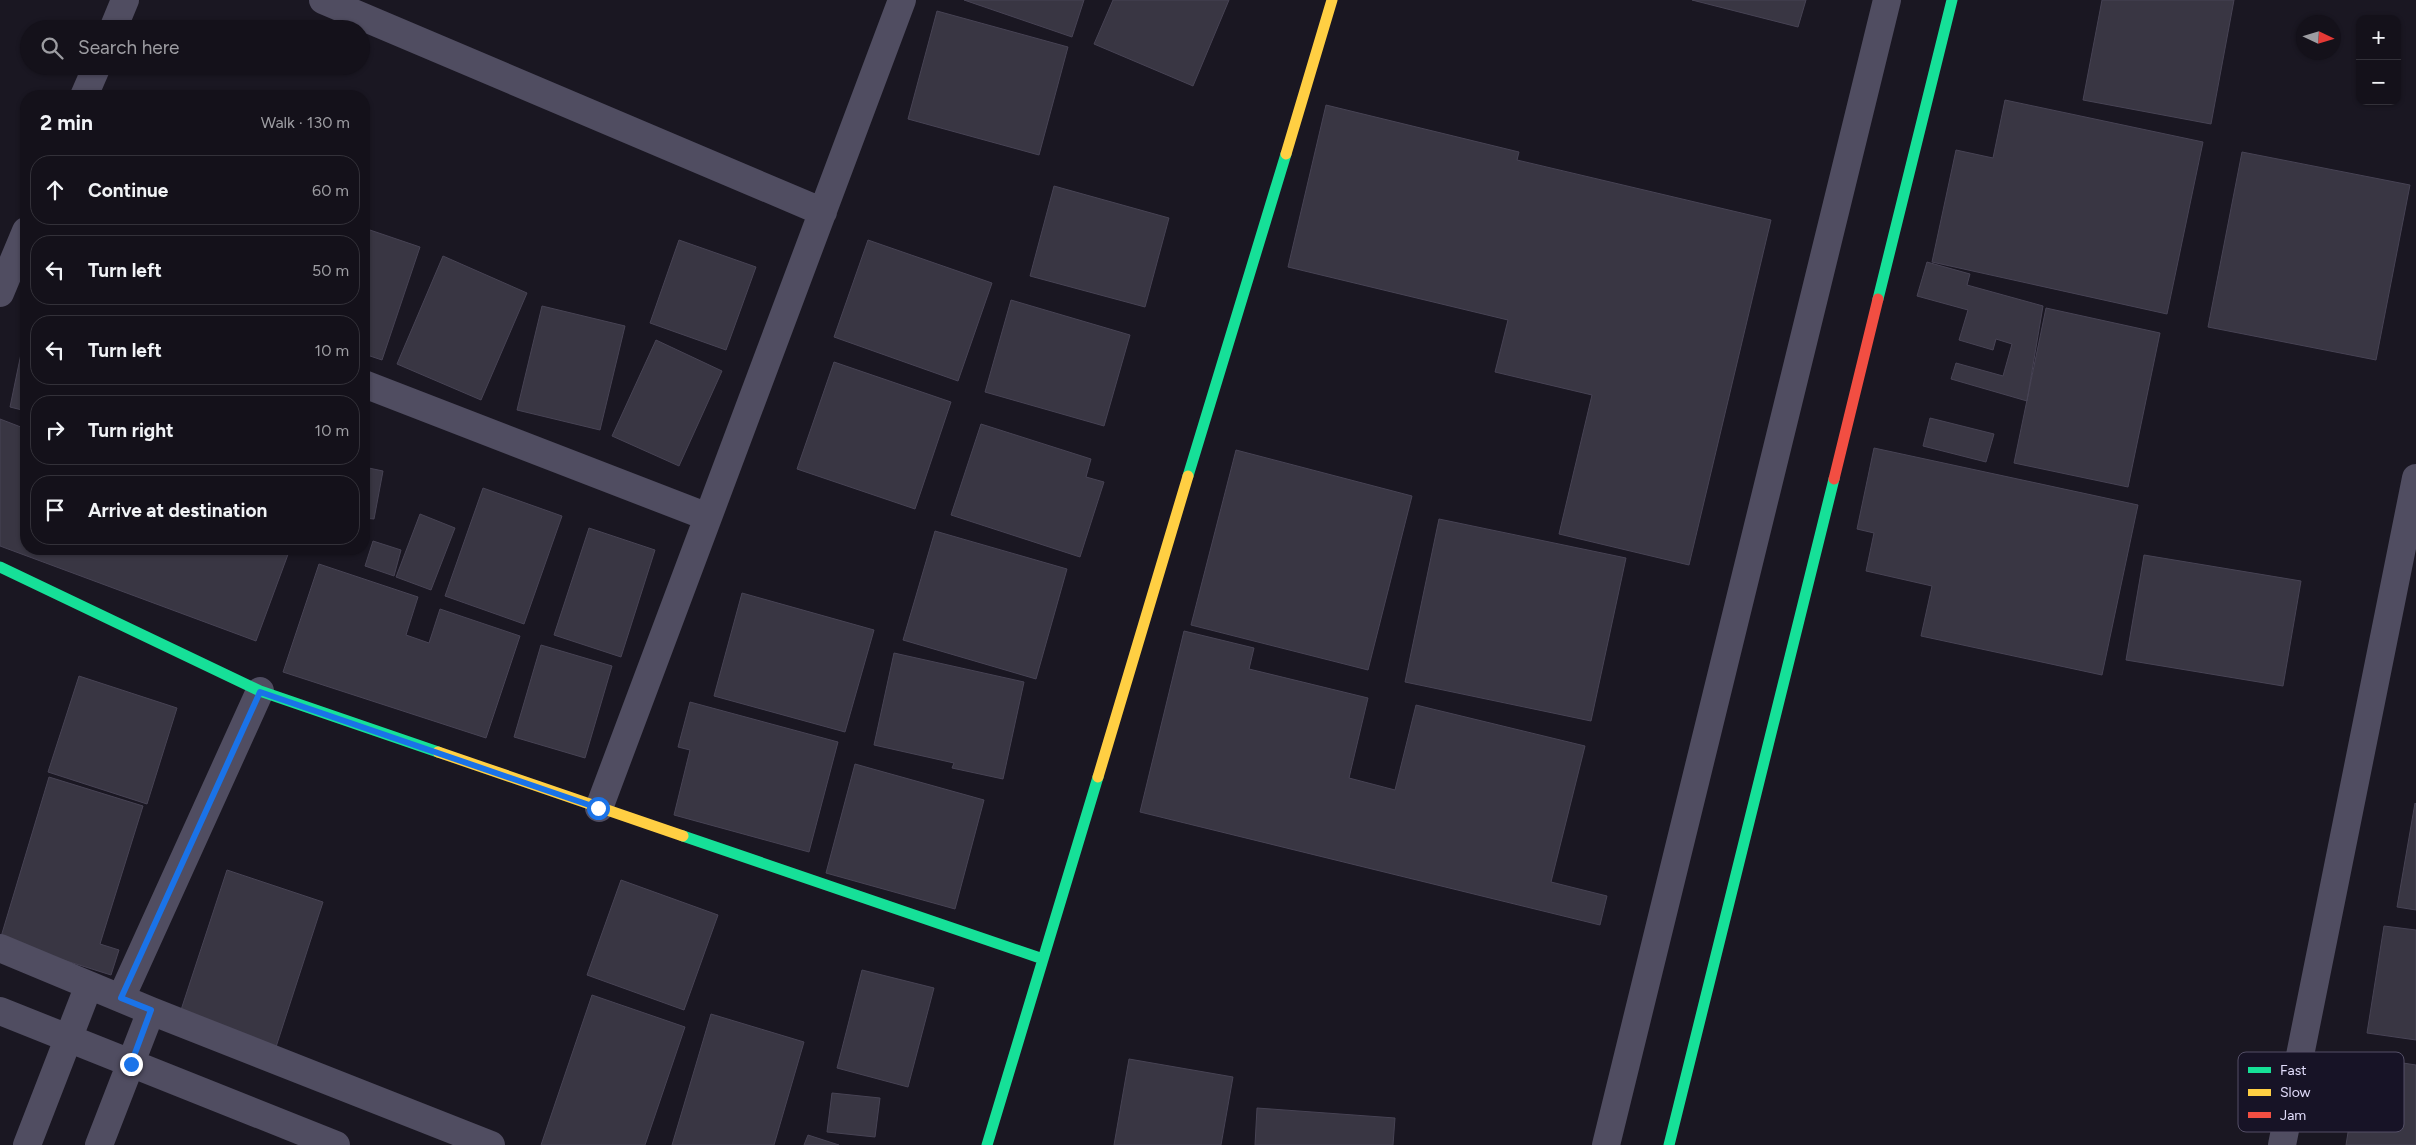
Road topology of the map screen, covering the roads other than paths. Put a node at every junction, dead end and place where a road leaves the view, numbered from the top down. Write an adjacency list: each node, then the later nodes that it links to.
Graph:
1 (125, 0): 7 (street)
2 (322, 0): 8 (street)
3 (902, 0): 12 (street)
4 (1332, 0): 22 (street)
5 (1887, 0): 36 (street)
6 (1952, 0): 37 (street)
7 (117, 20)
8 (369, 20)
9 (370, 20): 12 (street)
10 (93, 75): 11 (street)
11 (87, 90)
12 (823, 212): 17 (street)
13 (20, 253): 14 (street)
14 (0, 293)
15 (370, 386): 17 (street)
16 (2416, 478): 28 (street)
17 (708, 517): 20 (street)
18 (0, 567): 19 (street)
19 (260, 692): 20 (street); 24 (street)
20 (598, 808): 22 (street)
21 (0, 948): 23 (street)
22 (1043, 959): 35 (street)
23 (89, 985): 24 (street); 27 (street)
24 (121, 998): 25 (street)
25 (151, 1010): 29 (street); 34 (street)
26 (0, 1011): 27 (street)
27 (68, 1038): 29 (street); 31 (street)
28 (2301, 1052)
29 (131, 1064): 32 (street); 33 (street)
30 (2285, 1132): 38 (street)
31 (27, 1145)
32 (99, 1145)
33 (336, 1145)
34 (491, 1145)
35 (987, 1145)
36 (1606, 1145)
37 (1669, 1145)
38 (2282, 1145)

